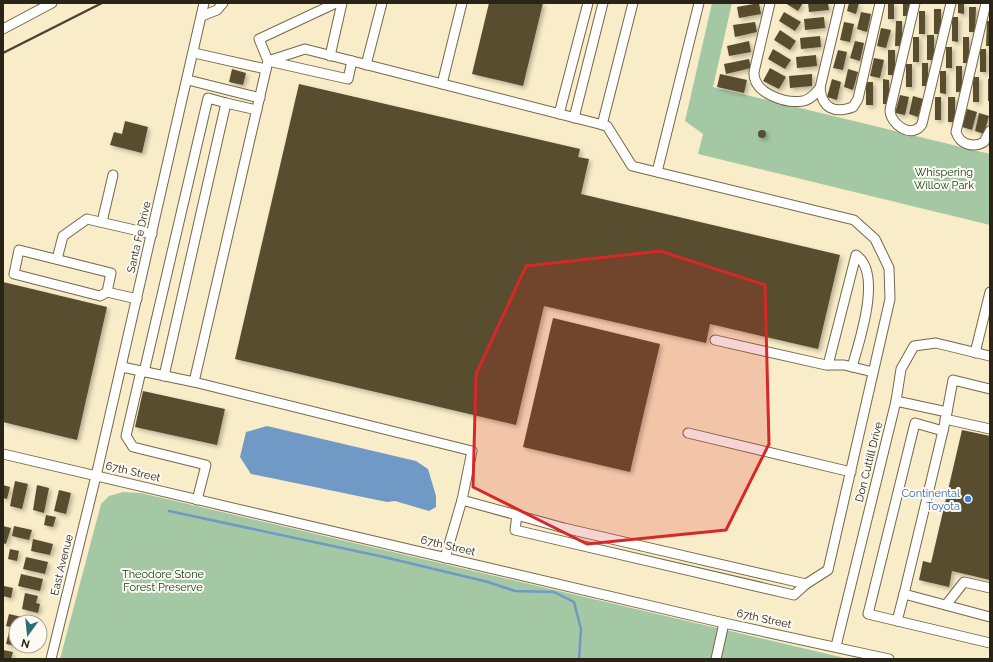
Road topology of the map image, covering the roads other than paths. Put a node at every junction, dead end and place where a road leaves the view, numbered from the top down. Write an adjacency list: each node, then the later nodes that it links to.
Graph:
1 (52, 3): 19 (street)
2 (204, 3): 18 (street, Santa Fe Drive)
3 (223, 3): 18 (street)
4 (336, 3): 23 (street)
5 (342, 3): 21 (street)
6 (382, 3): 24 (street)
7 (462, 3): 26 (street)
8 (588, 3): 31 (street)
9 (603, 3): 32 (street)
10 (632, 3): 33 (street)
11 (699, 3): 35 (street)
12 (770, 3): 27 (street)
13 (840, 3): 27 (street)
14 (880, 3): 27 (street)
15 (915, 3): 16 (street)
16 (951, 3)
17 (986, 3): 34 (street)
18 (202, 16): 20 (street, Santa Fe Drive)
19 (3, 29)
20 (194, 53): 23 (street); 25 (street, Santa Fe Drive)
21 (330, 56): 22 (street); 23 (street)
22 (352, 61): 23 (street); 24 (street)
23 (267, 65): 28 (street)
24 (366, 65): 26 (street)
25 (188, 80): 28 (street); 38 (street, Santa Fe Drive)
26 (442, 84): 31 (street)
27 (820, 88)
28 (260, 98): 30 (street)
29 (226, 103): 30 (street); 49 (street); 51 (street)
30 (257, 110): 52 (street)
31 (559, 114): 32 (street)
32 (574, 118): 33 (street)
33 (602, 125): 35 (street)
34 (990, 131)
35 (657, 172): 50 (street)
36 (113, 175): 37 (street)
37 (102, 222): 38 (street); 39 (street)
38 (152, 234): 42 (street, Santa Fe Drive)
39 (57, 259): 40 (street); 40 (street)
40 (107, 292): 42 (street)
41 (990, 292): 44 (street)
42 (137, 299): 47 (street, Santa Fe Drive)
43 (715, 340): 46 (street)
44 (975, 353): 45 (street); 54 (street, Don Cuttill Drive)
45 (990, 356)
46 (828, 365): 48 (street); 48 (street)
47 (122, 367): 49 (street); 61 (street, Santa Fe Drive)
48 (852, 367): 50 (street)
49 (143, 371): 51 (street); 62 (street)
50 (873, 372): 60 (street)
51 (164, 376): 52 (street)
52 (194, 382): 63 (street)
53 (990, 389): 55 (street)
54 (896, 401): 55 (street); 76 (street, Don Cuttill Drive)
55 (946, 415): 56 (street); 57 (street)
56 (990, 429)
57 (943, 431): 70 (street); 73 (street)
58 (688, 433): 60 (street)
59 (3, 454): 61 (street, 67th Street)
60 (850, 472): 68 (street)
61 (96, 476): 62 (street, 67th Street); 77 (street, East Avenue)
62 (197, 500): 67 (street, 67th Street)
63 (462, 500): 64 (street); 67 (street)
64 (517, 515): 65 (street); 66 (street)
65 (633, 544): 66 (street); 68 (street)
66 (629, 557): 68 (street)
67 (445, 558): 74 (street, 67th Street)
68 (806, 584)
69 (990, 588): 71 (street)
70 (904, 594): 71 (street); 73 (street)
71 (946, 605): 72 (street)
72 (990, 617)
73 (897, 621): 75 (street)
74 (724, 623): 76 (street, 67th Street); 78 (street)
75 (990, 643)
76 (836, 646): 79 (street, 67th Street)
77 (51, 659)
78 (716, 659)
79 (889, 659)

